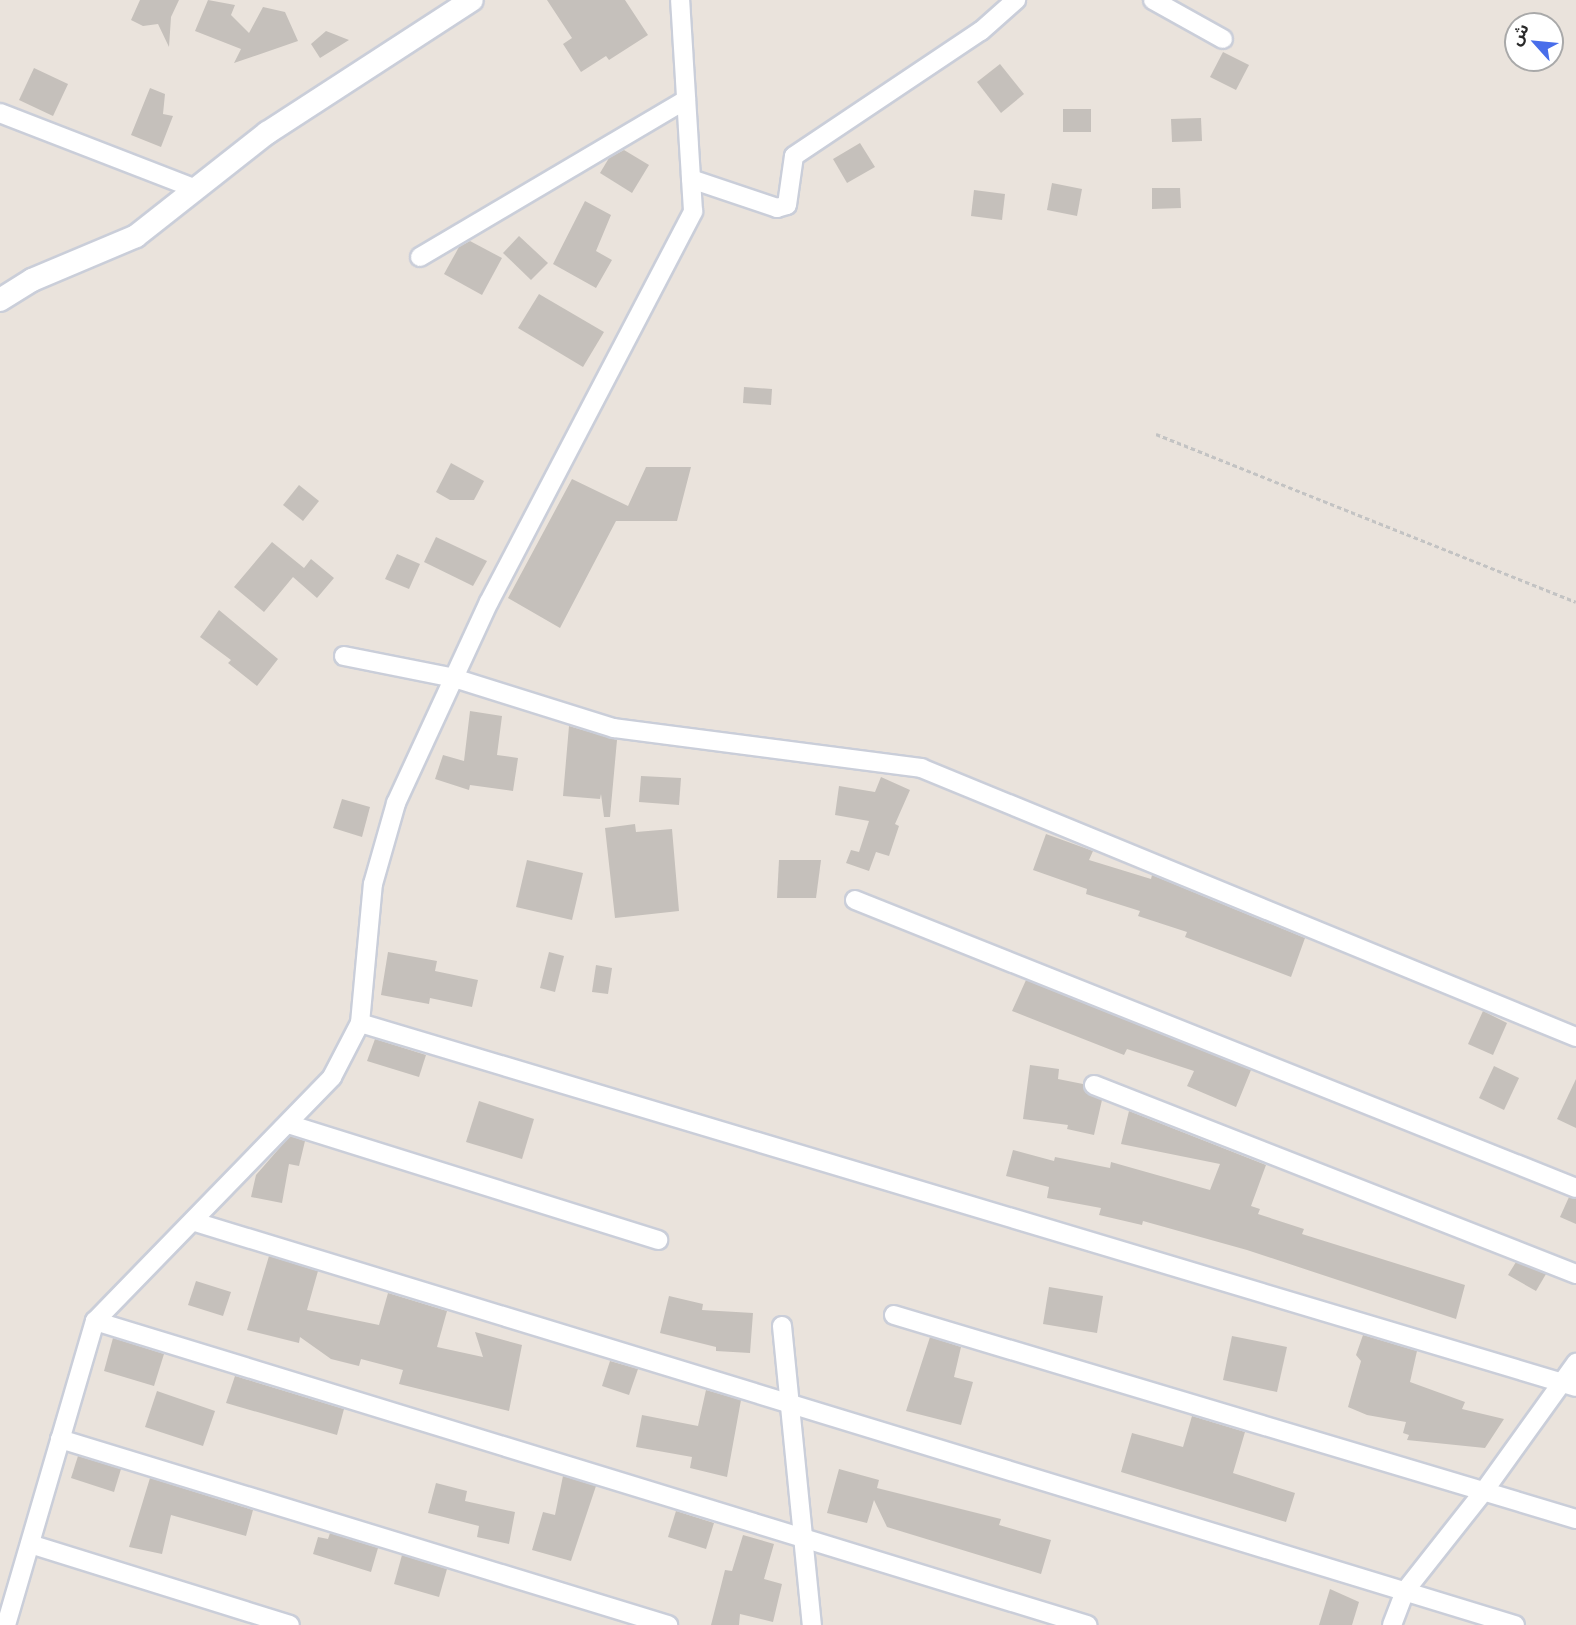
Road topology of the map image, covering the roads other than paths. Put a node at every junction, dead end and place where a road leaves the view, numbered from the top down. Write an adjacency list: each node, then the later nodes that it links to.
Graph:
1 (472, 0): 9 (street)
2 (680, 0): 6 (street)
3 (1016, 0): 8 (street)
4 (1153, 0): 5 (street)
5 (1223, 39)
6 (686, 100): 8 (street); 10 (street)
7 (0, 113): 9 (street)
8 (691, 179): 13 (street)
9 (196, 189): 11 (street)
10 (420, 257)
11 (0, 300)
12 (344, 656): 13 (street)
13 (454, 678): 15 (street); 16 (street)
14 (855, 900): 19 (street)
15 (360, 1023): 18 (street); 27 (street)
16 (1576, 1037)
17 (1094, 1085): 22 (street)
18 (288, 1124): 20 (street); 21 (street)
19 (1576, 1188)
20 (195, 1222): 24 (street); 28 (street)
21 (658, 1240)
22 (1576, 1274)
23 (894, 1315): 30 (street)
24 (95, 1321): 29 (street); 32 (street)
25 (782, 1326): 28 (street)
26 (1576, 1363): 27 (street)
27 (1569, 1385): 30 (street)
28 (790, 1404): 32 (street); 34 (street)
29 (60, 1439): 33 (street); 37 (street)
30 (1484, 1491): 31 (street); 34 (street)
31 (1576, 1519)
32 (804, 1539): 38 (street); 39 (street)
33 (30, 1544): 35 (street); 36 (street)
34 (1405, 1591): 40 (street); 41 (street)
35 (6, 1625)
36 (290, 1625)
37 (668, 1625)
38 (812, 1625)
39 (1087, 1625)
40 (1392, 1625)
41 (1515, 1625)

